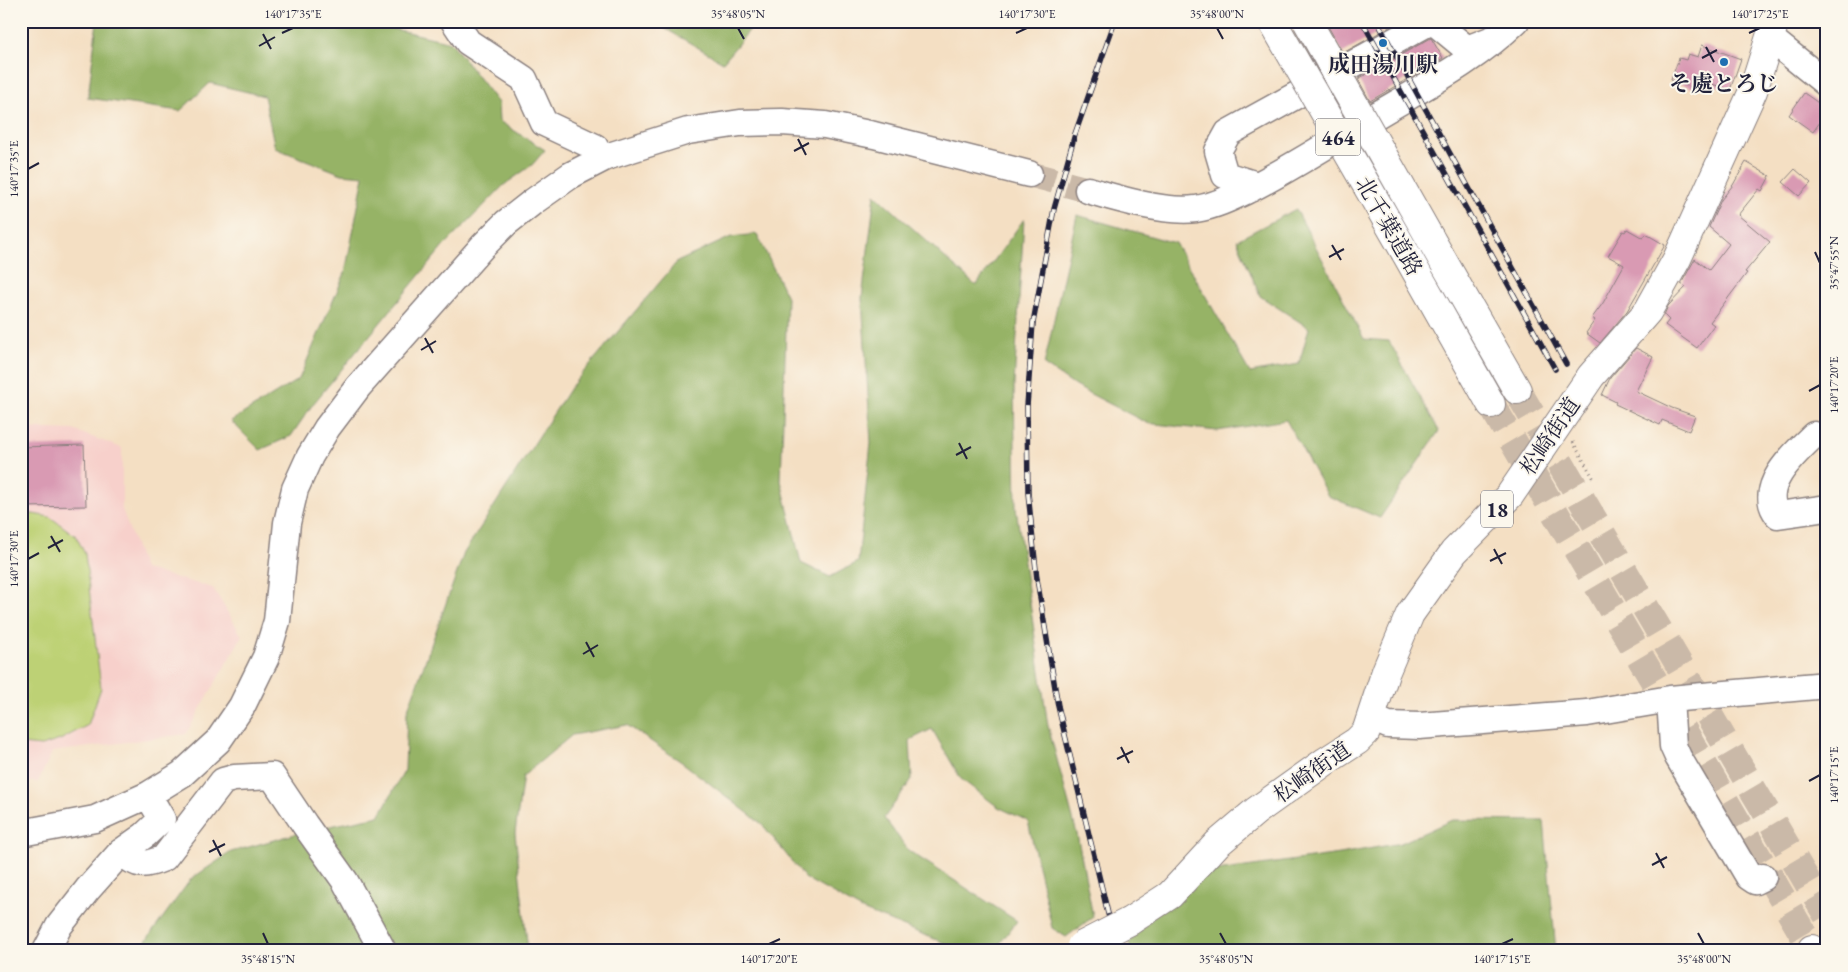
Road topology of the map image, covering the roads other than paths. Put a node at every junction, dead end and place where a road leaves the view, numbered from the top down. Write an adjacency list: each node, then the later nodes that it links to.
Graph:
1 (454, 21): 8 (street)
2 (1272, 21): 13 (main road, 北千葉道路 / 464, bridge)
3 (1306, 21): 12 (main road, 北千葉道路 / 464, bridge)
4 (1432, 21): 5 (street); 10 (street)
5 (1509, 28): 10 (street)
6 (1772, 30): 7 (street); 18 (main road, 松崎街道 / 18)
7 (1827, 84)
8 (595, 147)
9 (1029, 174): 19 (street)
10 (1257, 185): 11 (street)
11 (1088, 190)
12 (1517, 390)
13 (1492, 404)
14 (1814, 435): 15 (street)
15 (1827, 508)
16 (1827, 685): 17 (street)
17 (1670, 699): 18 (street); 22 (street)
18 (1372, 718): 23 (main road, 松崎街道 / 18, bridge)
19 (148, 795): 20 (street); 21 (street)
20 (21, 833)
21 (121, 852): 24 (street); 25 (street)
22 (1763, 877)
23 (1078, 948)
24 (46, 951)
25 (383, 951)

